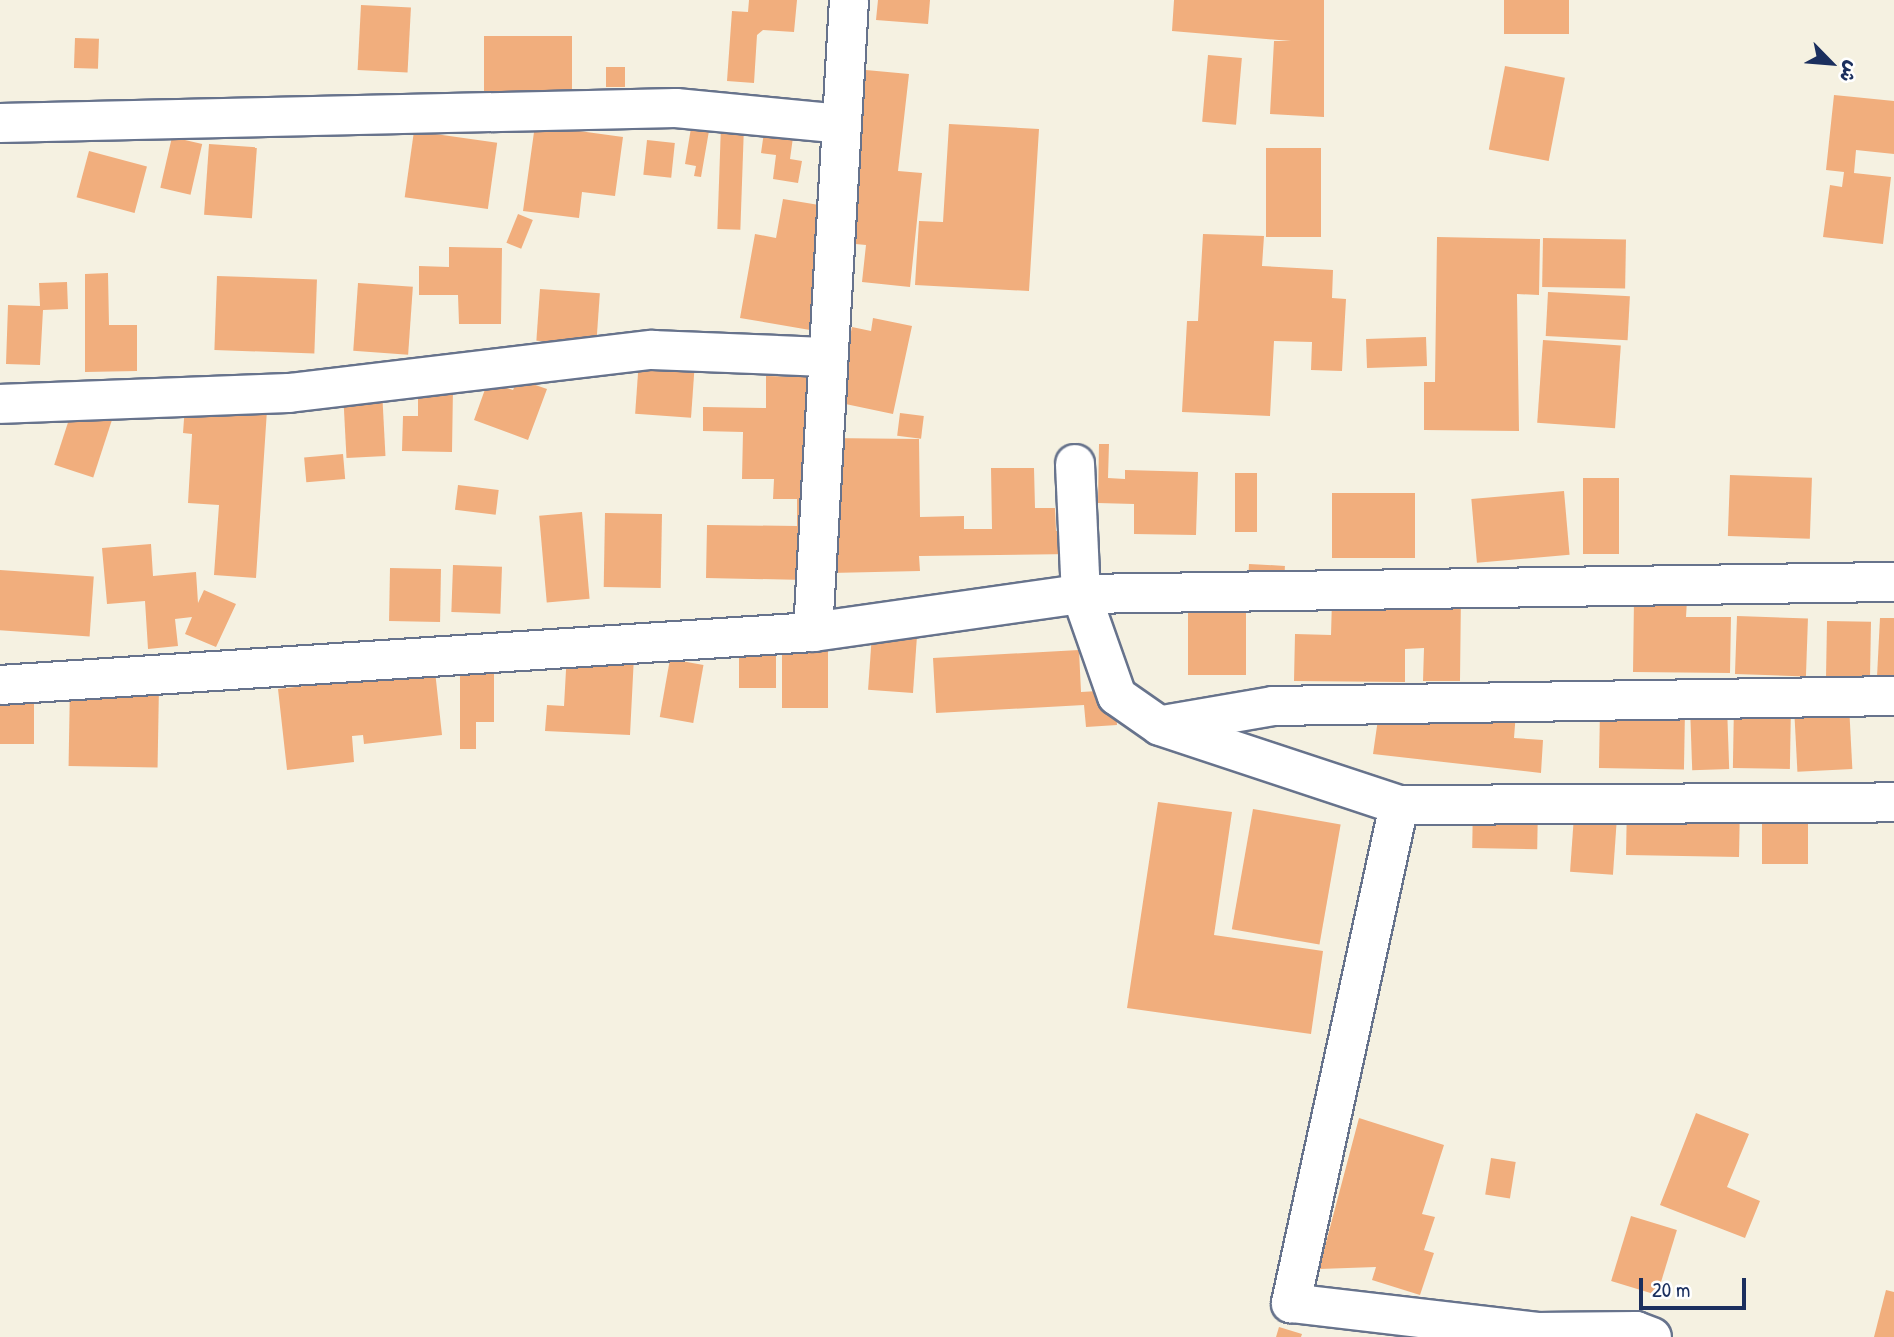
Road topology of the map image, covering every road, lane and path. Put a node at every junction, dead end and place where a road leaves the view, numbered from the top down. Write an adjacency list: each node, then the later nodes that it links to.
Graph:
1 (849, 0): 3 (street)
2 (0, 123): 3 (street)
3 (841, 124): 4 (street)
4 (824, 357): 5 (street); 9 (street)
5 (0, 404)
6 (1075, 464): 8 (street)
7 (1894, 582): 8 (street)
8 (1081, 594): 9 (street); 12 (street)
9 (813, 632): 10 (street)
10 (0, 685)
11 (1894, 696): 12 (street)
12 (1160, 726): 14 (street)
13 (1894, 802): 14 (street)
14 (1399, 805): 15 (street)
15 (1639, 1335)

